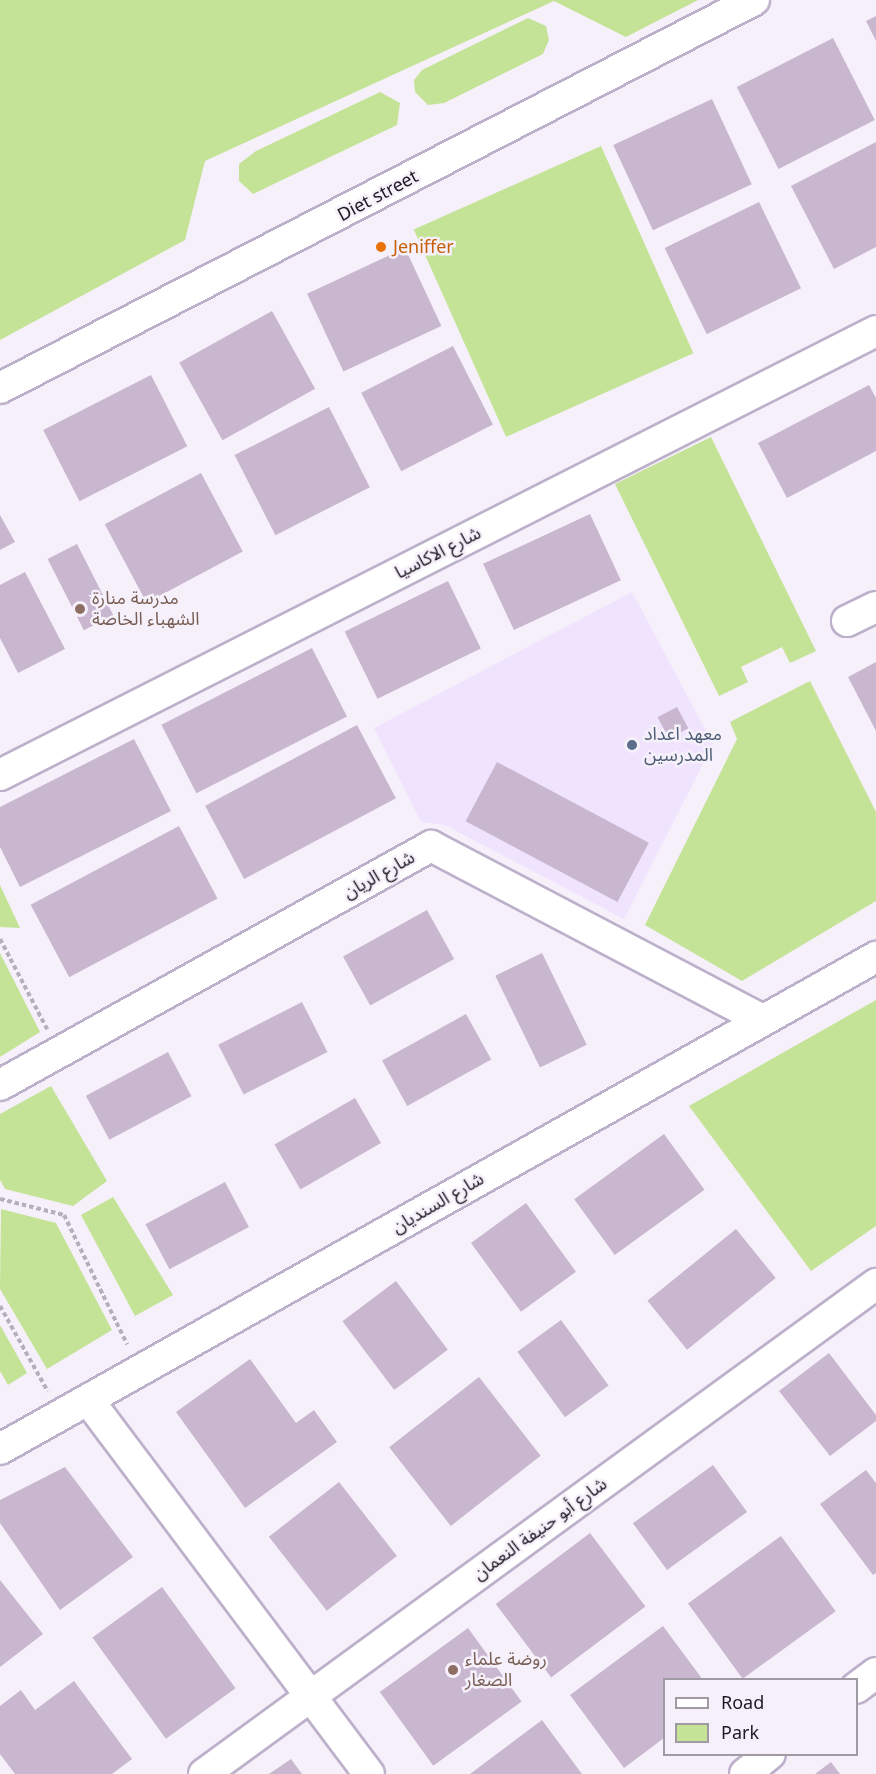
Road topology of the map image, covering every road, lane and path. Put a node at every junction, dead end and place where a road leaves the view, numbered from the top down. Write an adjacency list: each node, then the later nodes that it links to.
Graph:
1 (741, 3): 3 (street, Diet street)
2 (876, 331): 6 (street, شارع الاكاسيا)
3 (0, 388)
4 (876, 607): 5 (street)
5 (847, 621)
6 (0, 776)
7 (0, 939): 10 (path)
8 (876, 957): 9 (street, شارع السنديان)
9 (761, 1019): 10 (street, شارع الريان); 15 (street, شارع السنديان)
10 (60, 1052): 11 (street, شارع الريان)
11 (0, 1085)
12 (0, 1199): 15 (path)
13 (876, 1284): 21 (street, شارع أبو حنيفة النعمان)
14 (0, 1306): 17 (path)
15 (141, 1372): 16 (street, شارع السنديان)
16 (89, 1401): 17 (street, شارع السنديان); 21 (street)
17 (62, 1416): 18 (street, شارع السنديان)
18 (0, 1449)
19 (876, 1673): 20 (street)
20 (858, 1686)
21 (310, 1696): 23 (street, شارع أبو حنيفة النعمان); 24 (street)
22 (769, 1756): 25 (street)
23 (204, 1774)
24 (369, 1774)
25 (745, 1774)

